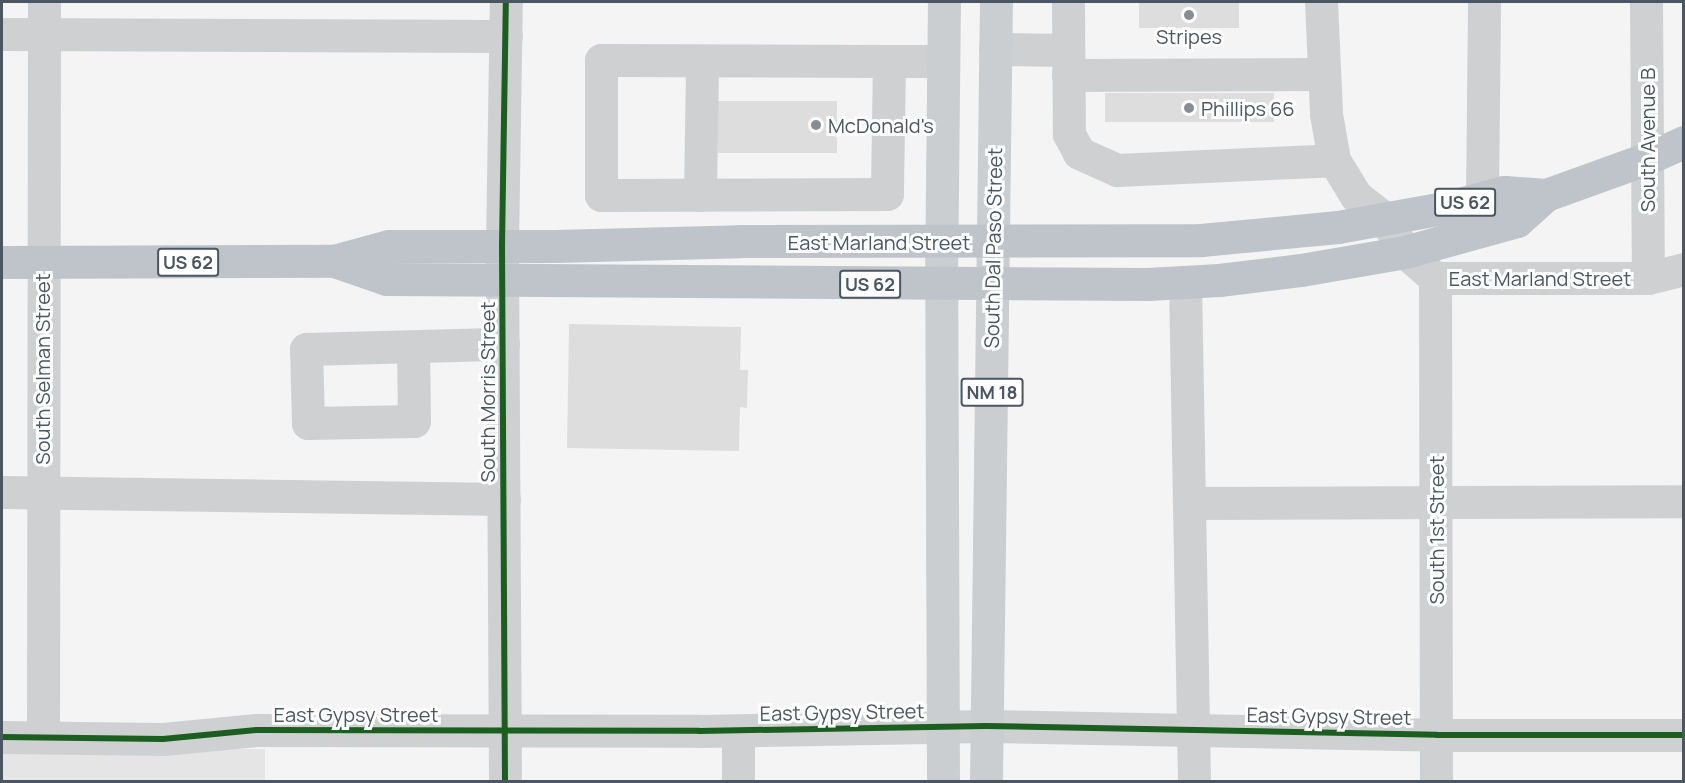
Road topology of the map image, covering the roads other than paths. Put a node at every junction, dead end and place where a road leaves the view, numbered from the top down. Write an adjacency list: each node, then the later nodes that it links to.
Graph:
1 (506, 2): 10 (street, South Morris Street)
2 (944, 2): 14 (main road, NM 18)
3 (996, 2): 11 (main road, South Dal Paso Street / NM 18)
4 (1068, 2): 15 (street)
5 (1321, 2): 16 (street)
6 (1484, 2): 22 (street)
7 (1646, 2): 18 (street, South Avenue B)
8 (44, 17): 9 (street); 10 (street); 30 (street, South Selman Street)
9 (2, 34)
10 (506, 36): 26 (street, South Morris Street)
11 (995, 49): 15 (street); 25 (main road, South Dal Paso Street / NM 18)
12 (702, 60): 13 (street); 20 (street); 20 (street)
13 (889, 60): 14 (street); 20 (street)
14 (944, 61): 24 (main road, NM 18)
15 (1068, 62): 16 (street); 19 (street)
16 (1324, 74): 19 (street)
17 (1683, 142): 18 (highway, US 62)
18 (1646, 159): 21 (highway, US 62); 33 (street, South Avenue B)
19 (1334, 160): 23 (street)
20 (700, 195)
21 (1546, 195): 22 (highway, US 62); 27 (highway, US 62)
22 (1482, 198): 23 (highway, US 62)
23 (1385, 219): 25 (highway, East Marland Street / US 62); 27 (street, East Marland Street)
24 (943, 242): 25 (highway, East Marland Street / US 62); 26 (highway, East Marland Street / US 62); 36 (main road, NM 18)
25 (993, 242): 37 (main road, South Dal Paso Street / NM 18)
26 (502, 246): 28 (highway, East Marland Street / US 62); 34 (street, South Morris Street)
27 (1405, 252): 32 (street, East Marland Street); 35 (highway, East Marland Street / US 62)
28 (334, 261): 30 (highway, East Marland Street / US 62); 34 (highway, East Marland Street / US 62)
29 (2, 262): 30 (highway, East Marland Street / US 62)
30 (42, 262): 41 (street, South Selman Street)
31 (1683, 269): 33 (street, East Marland Street)
32 (1436, 278): 33 (street, East Marland Street); 43 (street, South 1st Street)
33 (1648, 278)
34 (503, 281): 36 (highway, East Marland Street / US 62); 38 (street, South Morris Street)
35 (1185, 282): 37 (highway, East Marland Street / US 62); 45 (street)
36 (941, 284): 37 (highway, East Marland Street / US 62); 46 (main road, NM 18)
37 (993, 284): 47 (main road, South Dal Paso Street / NM 18)
38 (503, 344): 39 (street); 42 (street, South Morris Street)
39 (413, 348)
40 (2, 492): 41 (street)
41 (42, 492): 42 (street); 54 (street, South Selman Street)
42 (504, 499): 50 (street, South Morris Street)
43 (1436, 500): 44 (street); 45 (street); 51 (street, South 1st Street)
44 (1683, 501)
45 (1190, 503): 49 (street)
46 (944, 726): 47 (street, East Gypsy Street); 48 (street, East Gypsy Street); 57 (main road, NM 18)
47 (986, 726): 49 (street, East Gypsy Street); 58 (main road, South Dal Paso Street / NM 18)
48 (738, 730): 50 (street, East Gypsy Street); 56 (street)
49 (1195, 730): 51 (street, East Gypsy Street); 59 (street)
50 (505, 731): 54 (street, East Gypsy Street); 55 (street, South Morris Street)
51 (1437, 735): 52 (street, East Gypsy Street); 60 (street, South 1st Street)
52 (1683, 735)
53 (2, 737): 54 (street, East Gypsy Street)
54 (43, 737)
55 (505, 782)
56 (738, 782)
57 (943, 782)
58 (986, 782)
59 (1194, 782)
60 (1437, 782)

